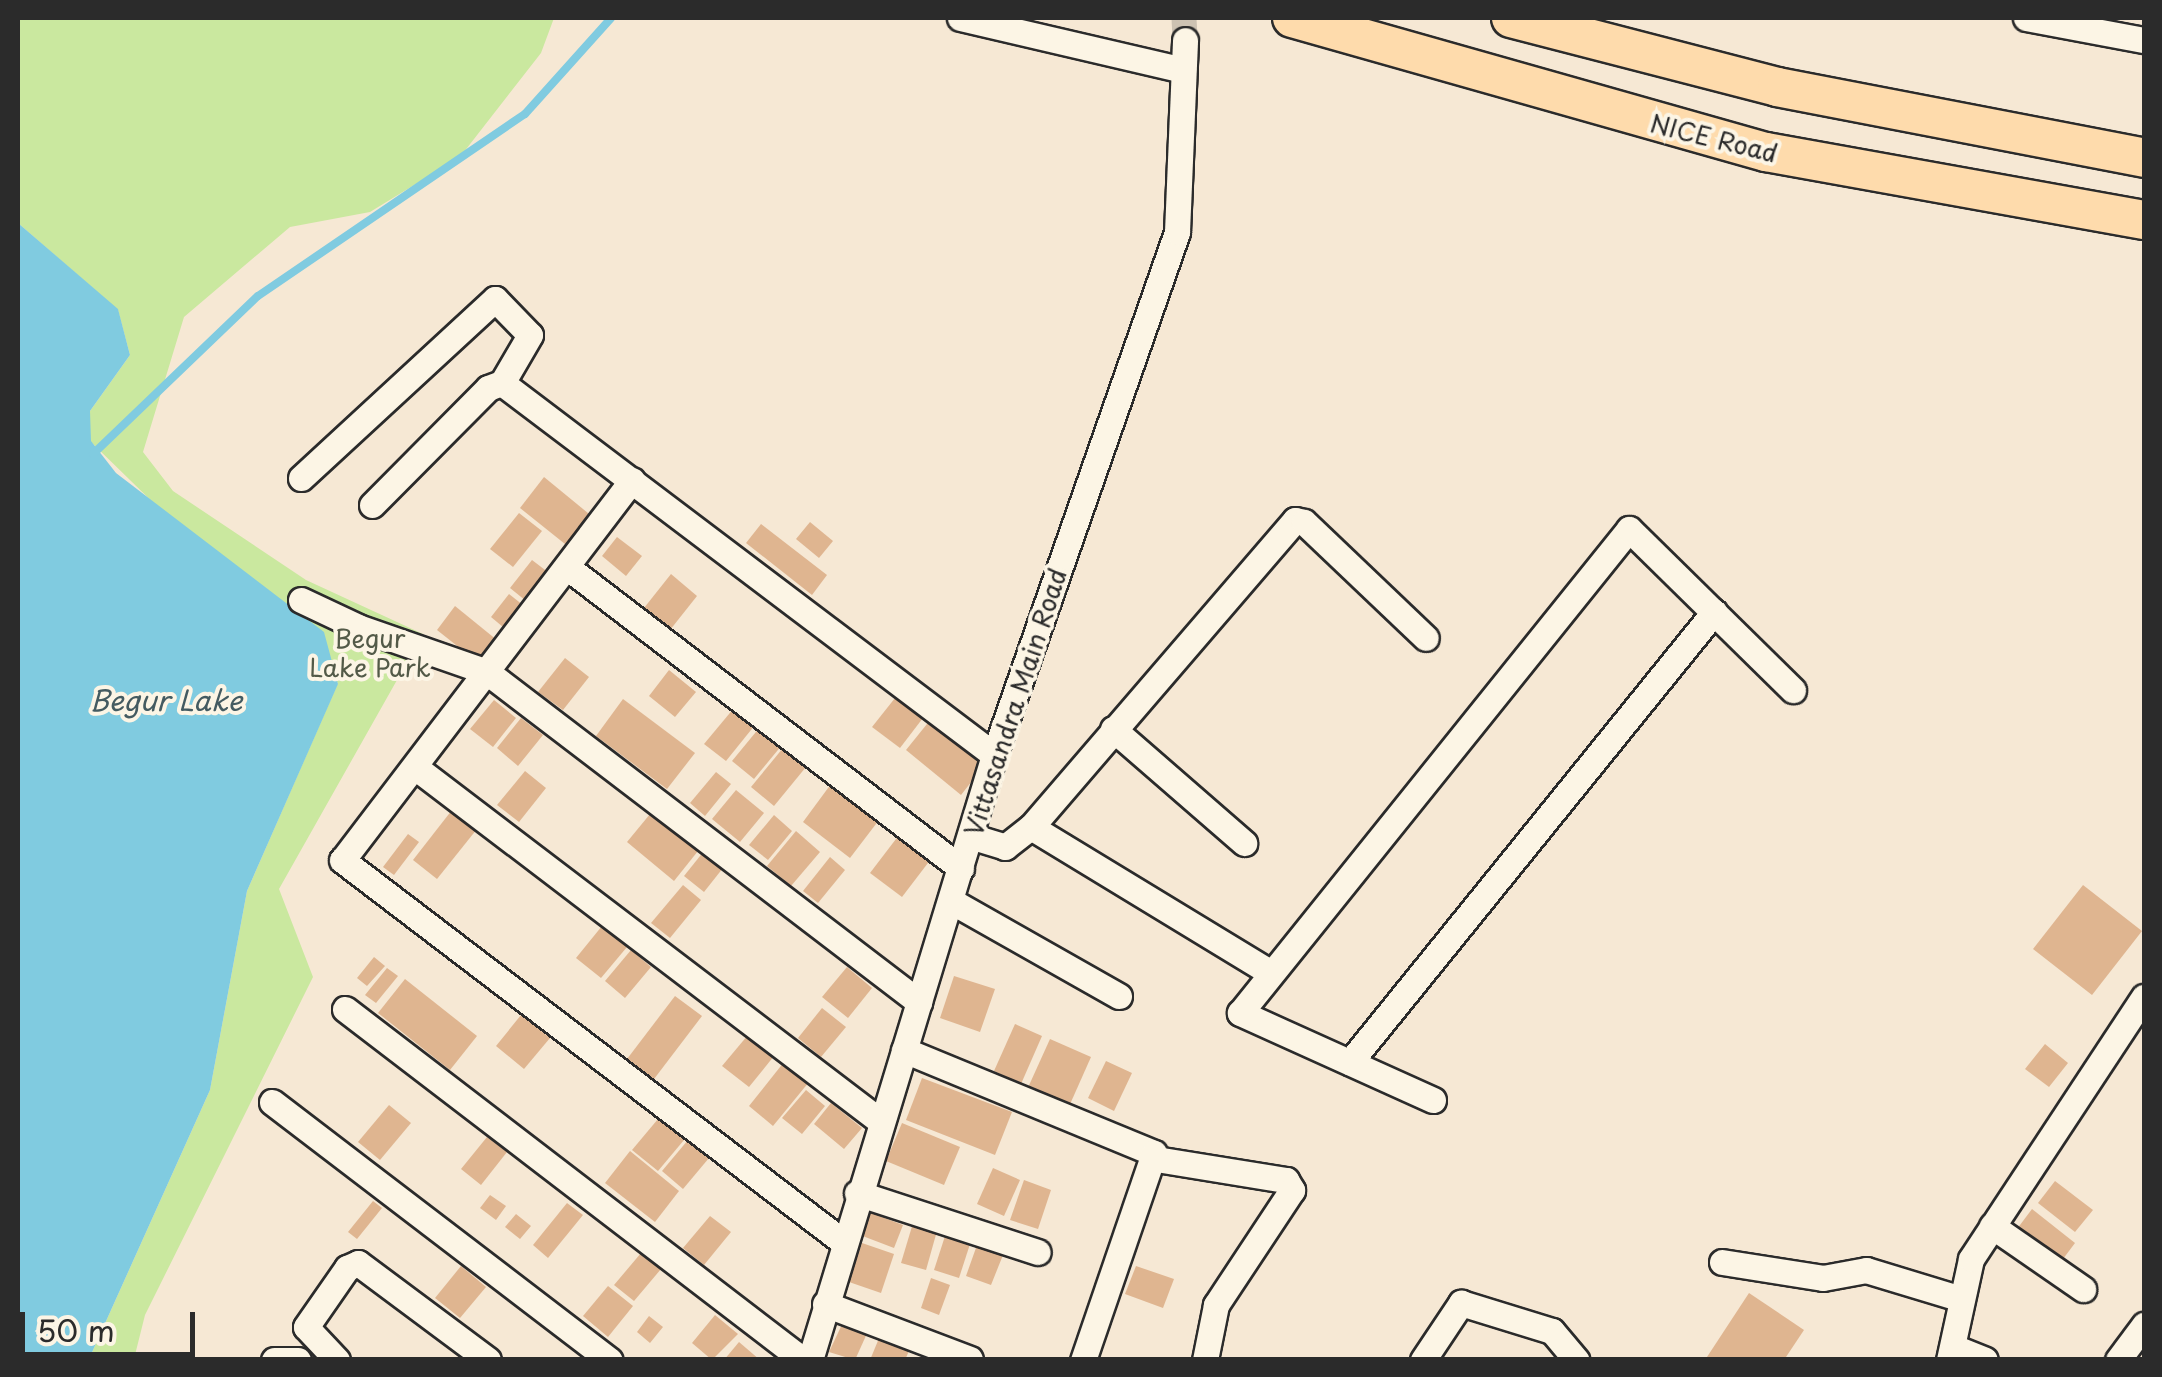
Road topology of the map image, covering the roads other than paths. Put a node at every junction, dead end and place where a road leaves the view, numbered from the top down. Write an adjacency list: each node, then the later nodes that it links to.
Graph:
1 (960, 18): 7 (street)
2 (1292, 18): 9 (highway, NICE Road)
3 (1511, 18): 8 (highway)
4 (2026, 18): 6 (street)
5 (1184, 40): 7 (street, Vittasandra Main Road)
6 (2144, 40)
7 (1183, 70): 21 (street, Vittasandra Main Road)
8 (2144, 158)
9 (2144, 220)
10 (502, 382): 11 (street); 12 (street); 13 (street)
11 (301, 478)
12 (632, 480): 14 (street); 21 (street)
13 (372, 504)
14 (567, 567): 18 (street); 26 (street)
15 (301, 600): 18 (street)
16 (1714, 612): 19 (street); 28 (street); 34 (street)
17 (1426, 638): 20 (street)
18 (487, 672): 22 (street); 31 (street)
19 (1793, 690)
20 (1113, 729): 23 (street); 25 (street)
21 (994, 755): 24 (street, Vittasandra Main Road)
22 (415, 767): 37 (street); 41 (street)
23 (1031, 828): 24 (street); 28 (street)
24 (970, 836): 26 (street, Vittasandra Main Road)
25 (1244, 843)
26 (961, 868): 27 (street, Vittasandra Main Road)
27 (951, 900): 29 (street); 31 (street, Vittasandra Main Road)
28 (1271, 973): 34 (street)
29 (1119, 996)
30 (2144, 998): 40 (street)
31 (919, 1002): 33 (street, Vittasandra Main Road)
32 (345, 1009): 54 (street)
33 (904, 1050): 37 (street, Vittasandra Main Road); 38 (street)
34 (1350, 1062): 35 (street)
35 (1433, 1100)
36 (272, 1102): 53 (street)
37 (880, 1120): 39 (street, Vittasandra Main Road)
38 (1156, 1159): 56 (street); 57 (street)
39 (858, 1192): 41 (street, Vittasandra Main Road); 42 (street)
40 (1992, 1226): 44 (street); 45 (street)
41 (842, 1241): 46 (street, Vittasandra Main Road)
42 (1038, 1252)
43 (1722, 1262): 45 (street)
44 (2083, 1289)
45 (1958, 1298): 48 (street)
46 (825, 1304): 54 (street, Vittasandra Main Road); 55 (street)
47 (2144, 1326): 61 (street)
48 (1952, 1354): 60 (street)
49 (274, 1360): 50 (street)
50 (298, 1360)
51 (337, 1360): 52 (street)
52 (488, 1360)
53 (610, 1360)
54 (807, 1360)
55 (970, 1360)
56 (1083, 1360)
57 (1204, 1360)
58 (1423, 1360): 59 (street)
59 (1576, 1360)
60 (1985, 1360)
61 (2118, 1360)

